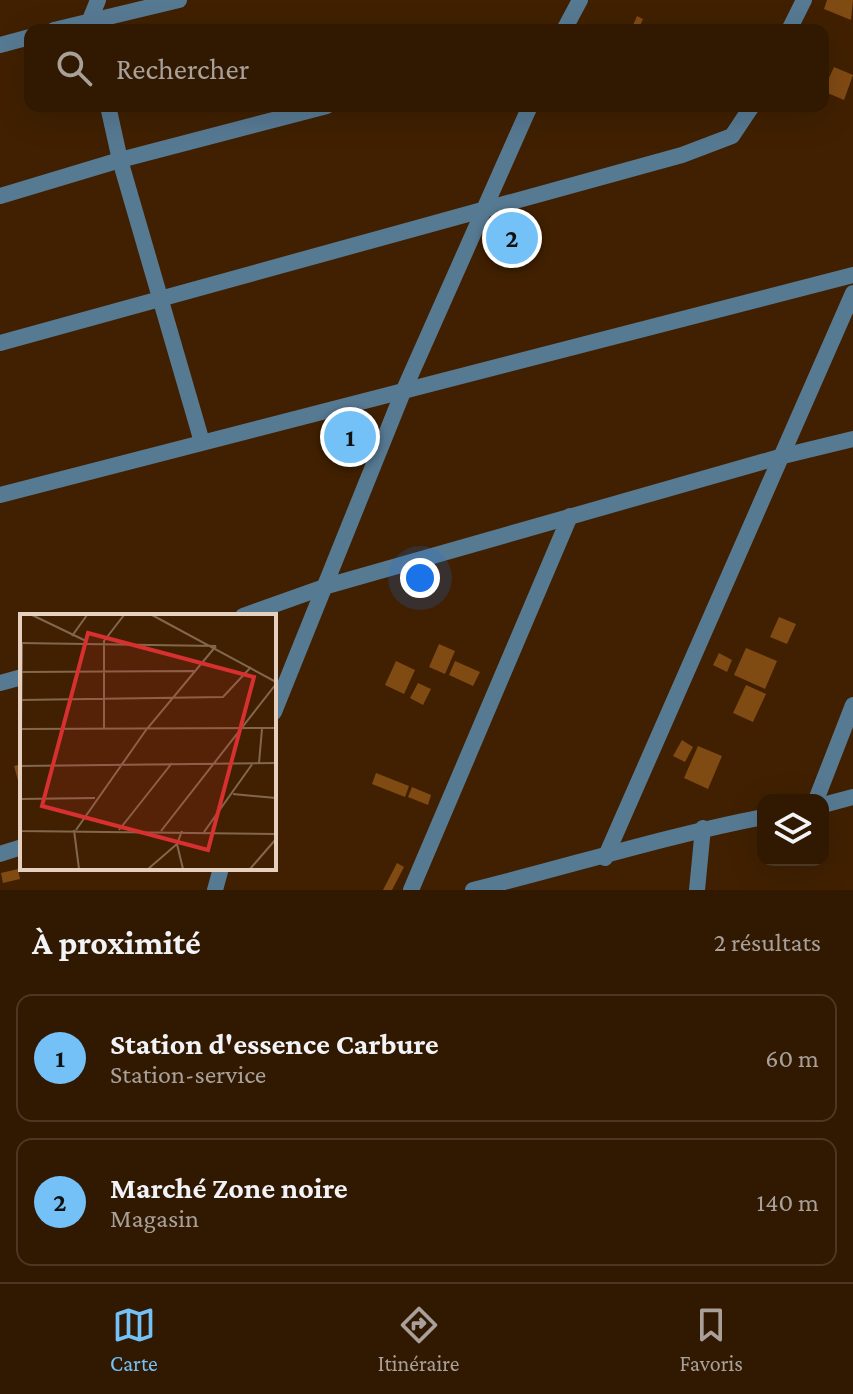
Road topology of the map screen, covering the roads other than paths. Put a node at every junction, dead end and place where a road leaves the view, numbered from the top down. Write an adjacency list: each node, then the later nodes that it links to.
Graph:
1 (98, 0): 5 (street)
2 (179, 0): 6 (street)
3 (580, 0): 7 (street)
4 (804, 0): 8 (street)
5 (91, 24)
6 (95, 24)
7 (567, 24)
8 (792, 24)
9 (24, 39): 10 (street)
10 (0, 45)
11 (109, 112): 15 (street)
12 (304, 112): 15 (street)
13 (527, 112): 17 (street)
14 (748, 112): 17 (street)
15 (120, 160): 16 (street); 20 (street)
16 (0, 196)
17 (486, 207): 20 (street); 22 (street)
18 (853, 275): 22 (street)
19 (853, 293): 25 (street)
20 (161, 298): 21 (street); 24 (street)
21 (0, 343)
22 (403, 392): 24 (street); 28 (street)
23 (853, 439): 25 (street)
24 (202, 442): 26 (street)
25 (783, 456): 27 (street); 41 (street)
26 (0, 495)
27 (570, 516): 28 (street); 44 (street)
28 (327, 586): 29 (street); 33 (street)
29 (249, 614)
30 (20, 678): 31 (street)
31 (0, 683)
32 (853, 705): 34 (street)
33 (276, 707)
34 (818, 794)
35 (853, 797): 36 (street)
36 (829, 803)
37 (757, 818): 38 (street)
38 (703, 828): 41 (street); 46 (street)
39 (20, 848): 40 (street)
40 (0, 854)
41 (605, 858): 45 (street)
42 (220, 870): 43 (street)
43 (215, 890)
44 (411, 890)
45 (473, 890)
46 (697, 890)

